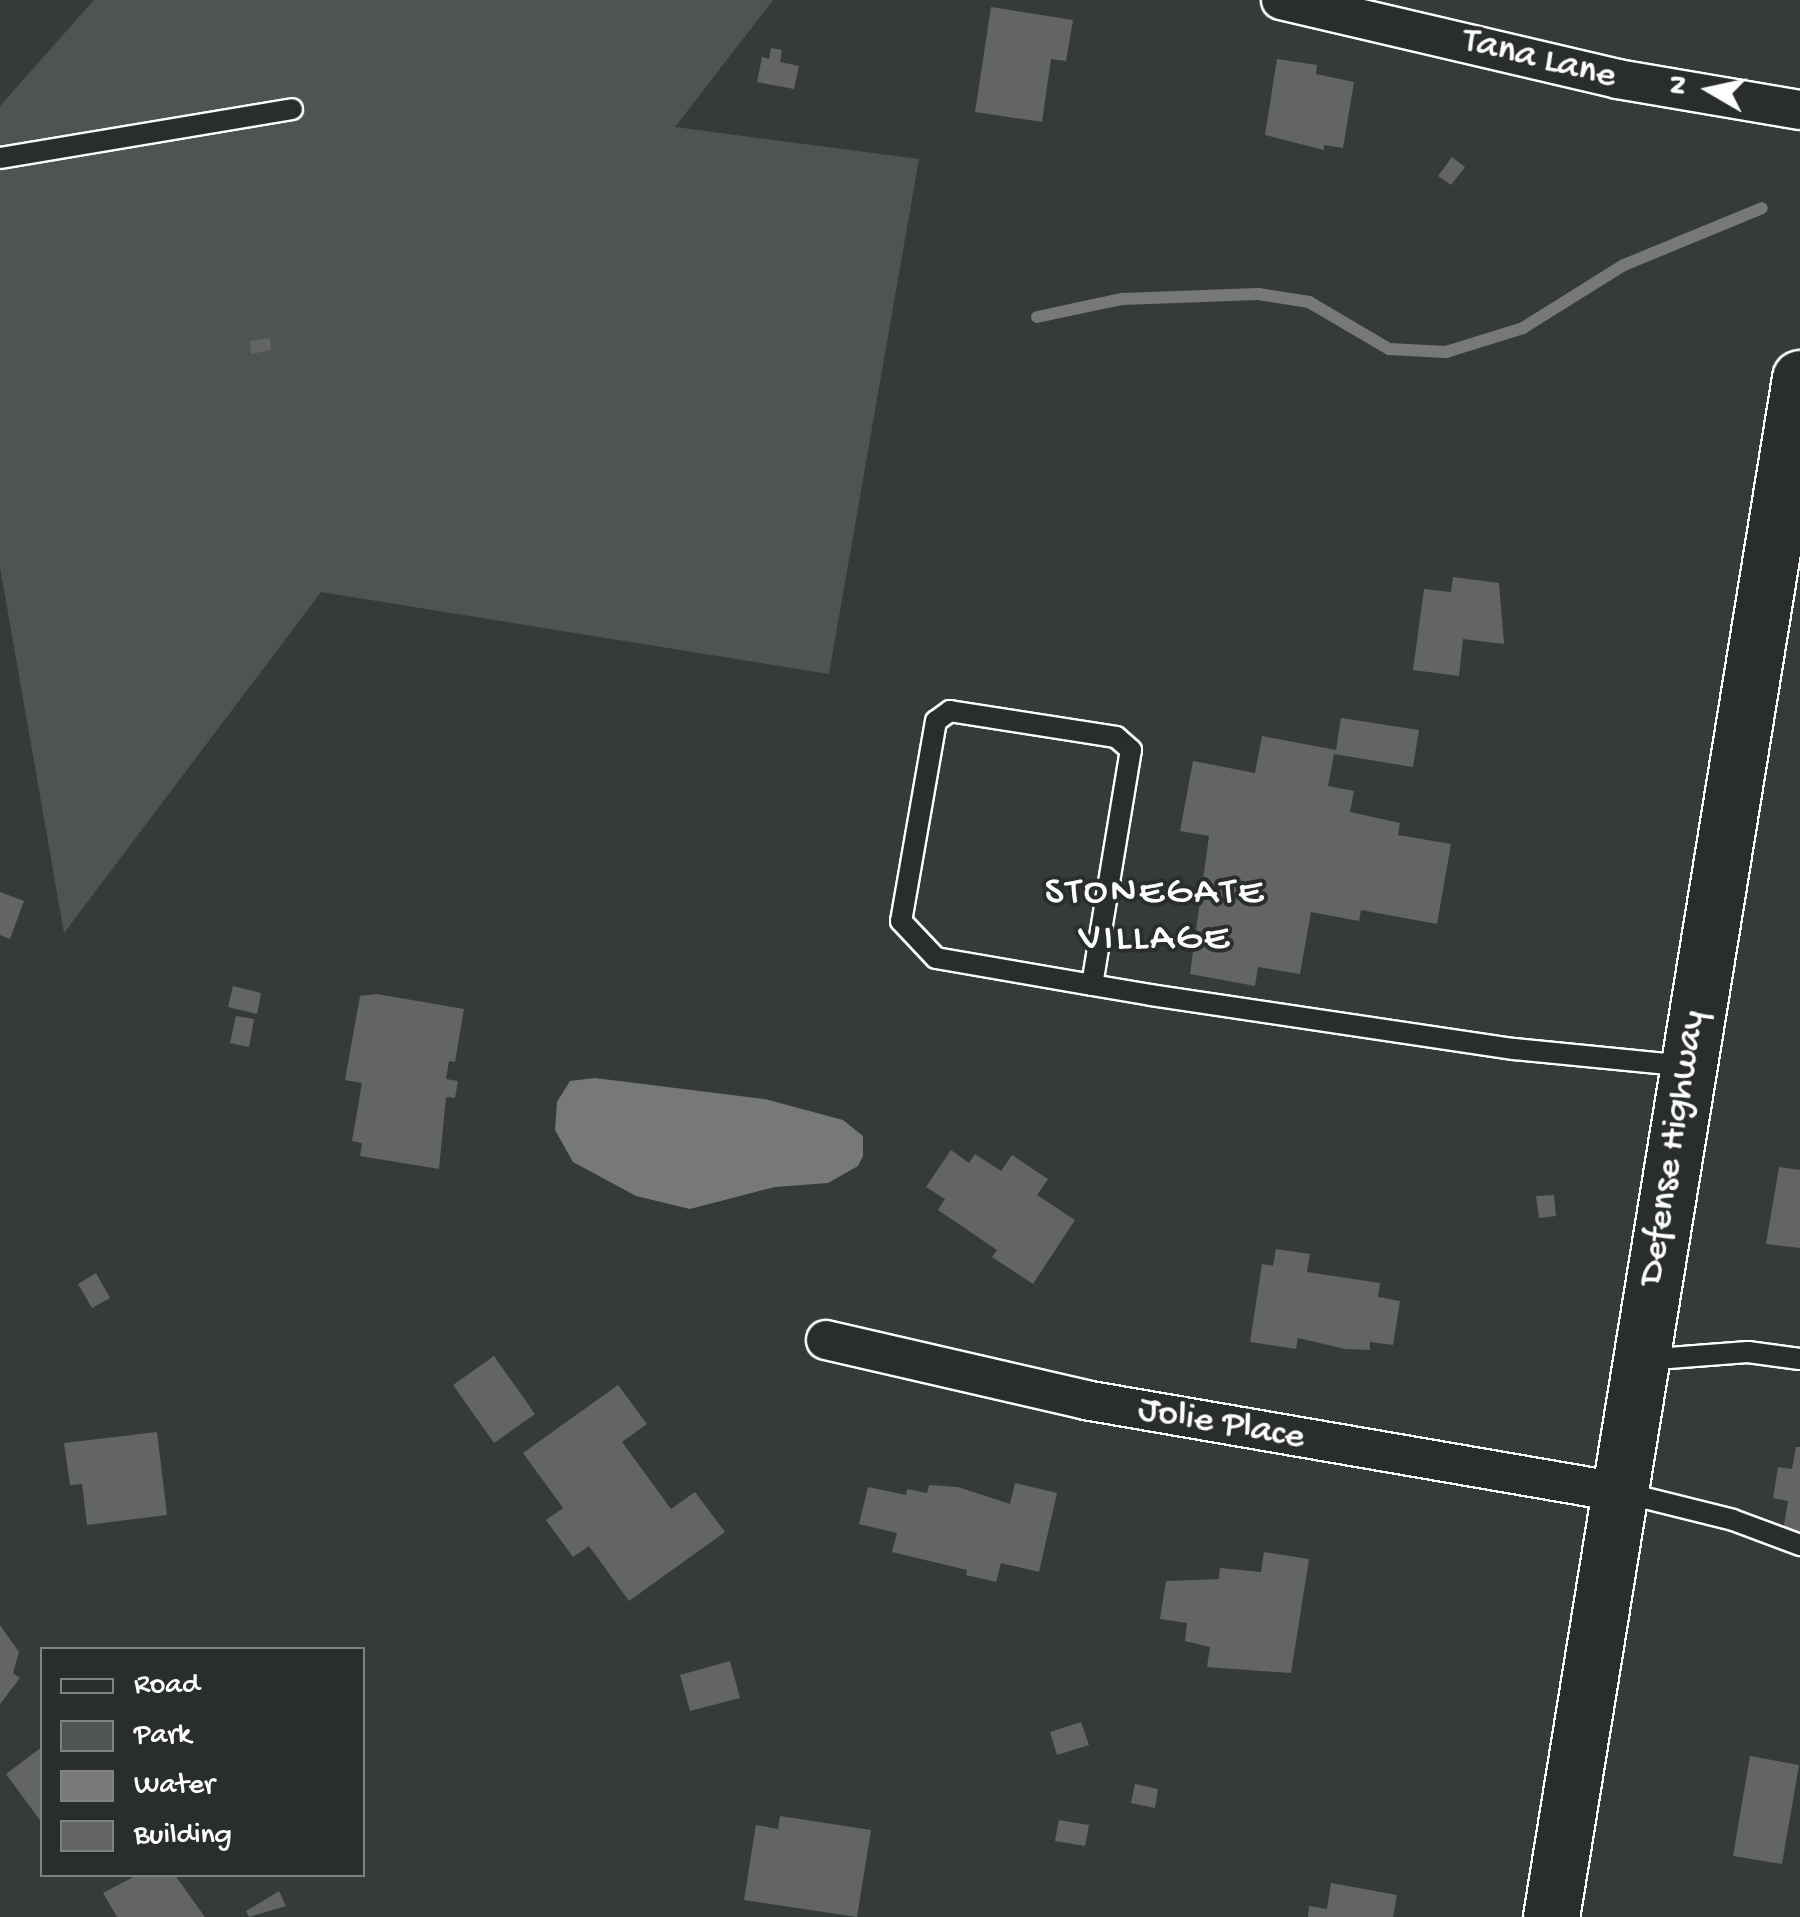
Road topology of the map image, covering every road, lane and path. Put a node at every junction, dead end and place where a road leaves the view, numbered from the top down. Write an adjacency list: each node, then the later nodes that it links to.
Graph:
1 (1281, 0): 3 (street, Tana Lane)
2 (292, 109): 4 (lane)
3 (1800, 110)
4 (0, 158)
5 (1800, 378): 7 (main road, Defense Highway)
6 (1092, 985): 6 (lane); 7 (lane)
7 (1688, 1066): 10 (main road, Defense Highway)
8 (826, 1340): 11 (street, Jolie Place)
9 (1800, 1359): 10 (lane)
10 (1640, 1360): 11 (main road, Defense Highway)
11 (1619, 1492): 12 (lane); 13 (main road, Defense Highway)
12 (1800, 1545)
13 (1551, 1917)

